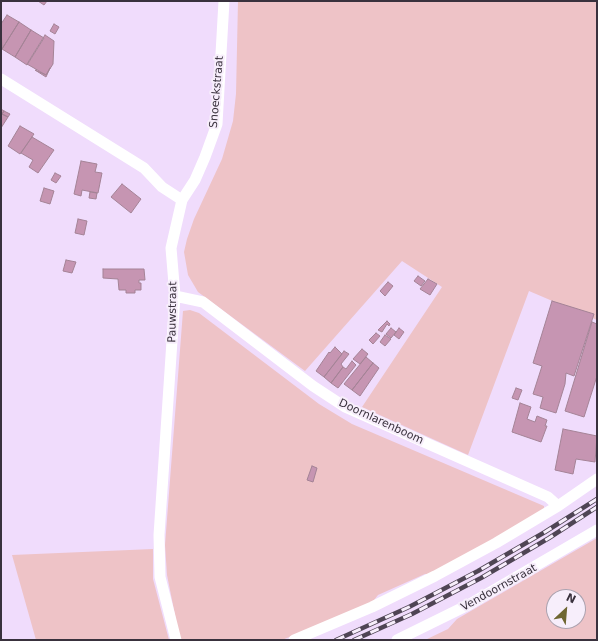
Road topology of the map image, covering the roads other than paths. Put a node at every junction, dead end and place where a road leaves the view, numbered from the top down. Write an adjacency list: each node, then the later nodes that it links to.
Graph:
1 (224, 1): 3 (street, Snoeckstraat)
2 (1, 79): 3 (street)
3 (182, 200): 4 (street, Pauwstraat)
4 (175, 296): 6 (street, Doornlarenboom); 8 (street, Pauwstraat)
5 (597, 479): 6 (street)
6 (558, 506): 9 (street)
7 (597, 530): 10 (street, Vendoornstraat)
8 (176, 640)
9 (294, 640)
10 (397, 640)

